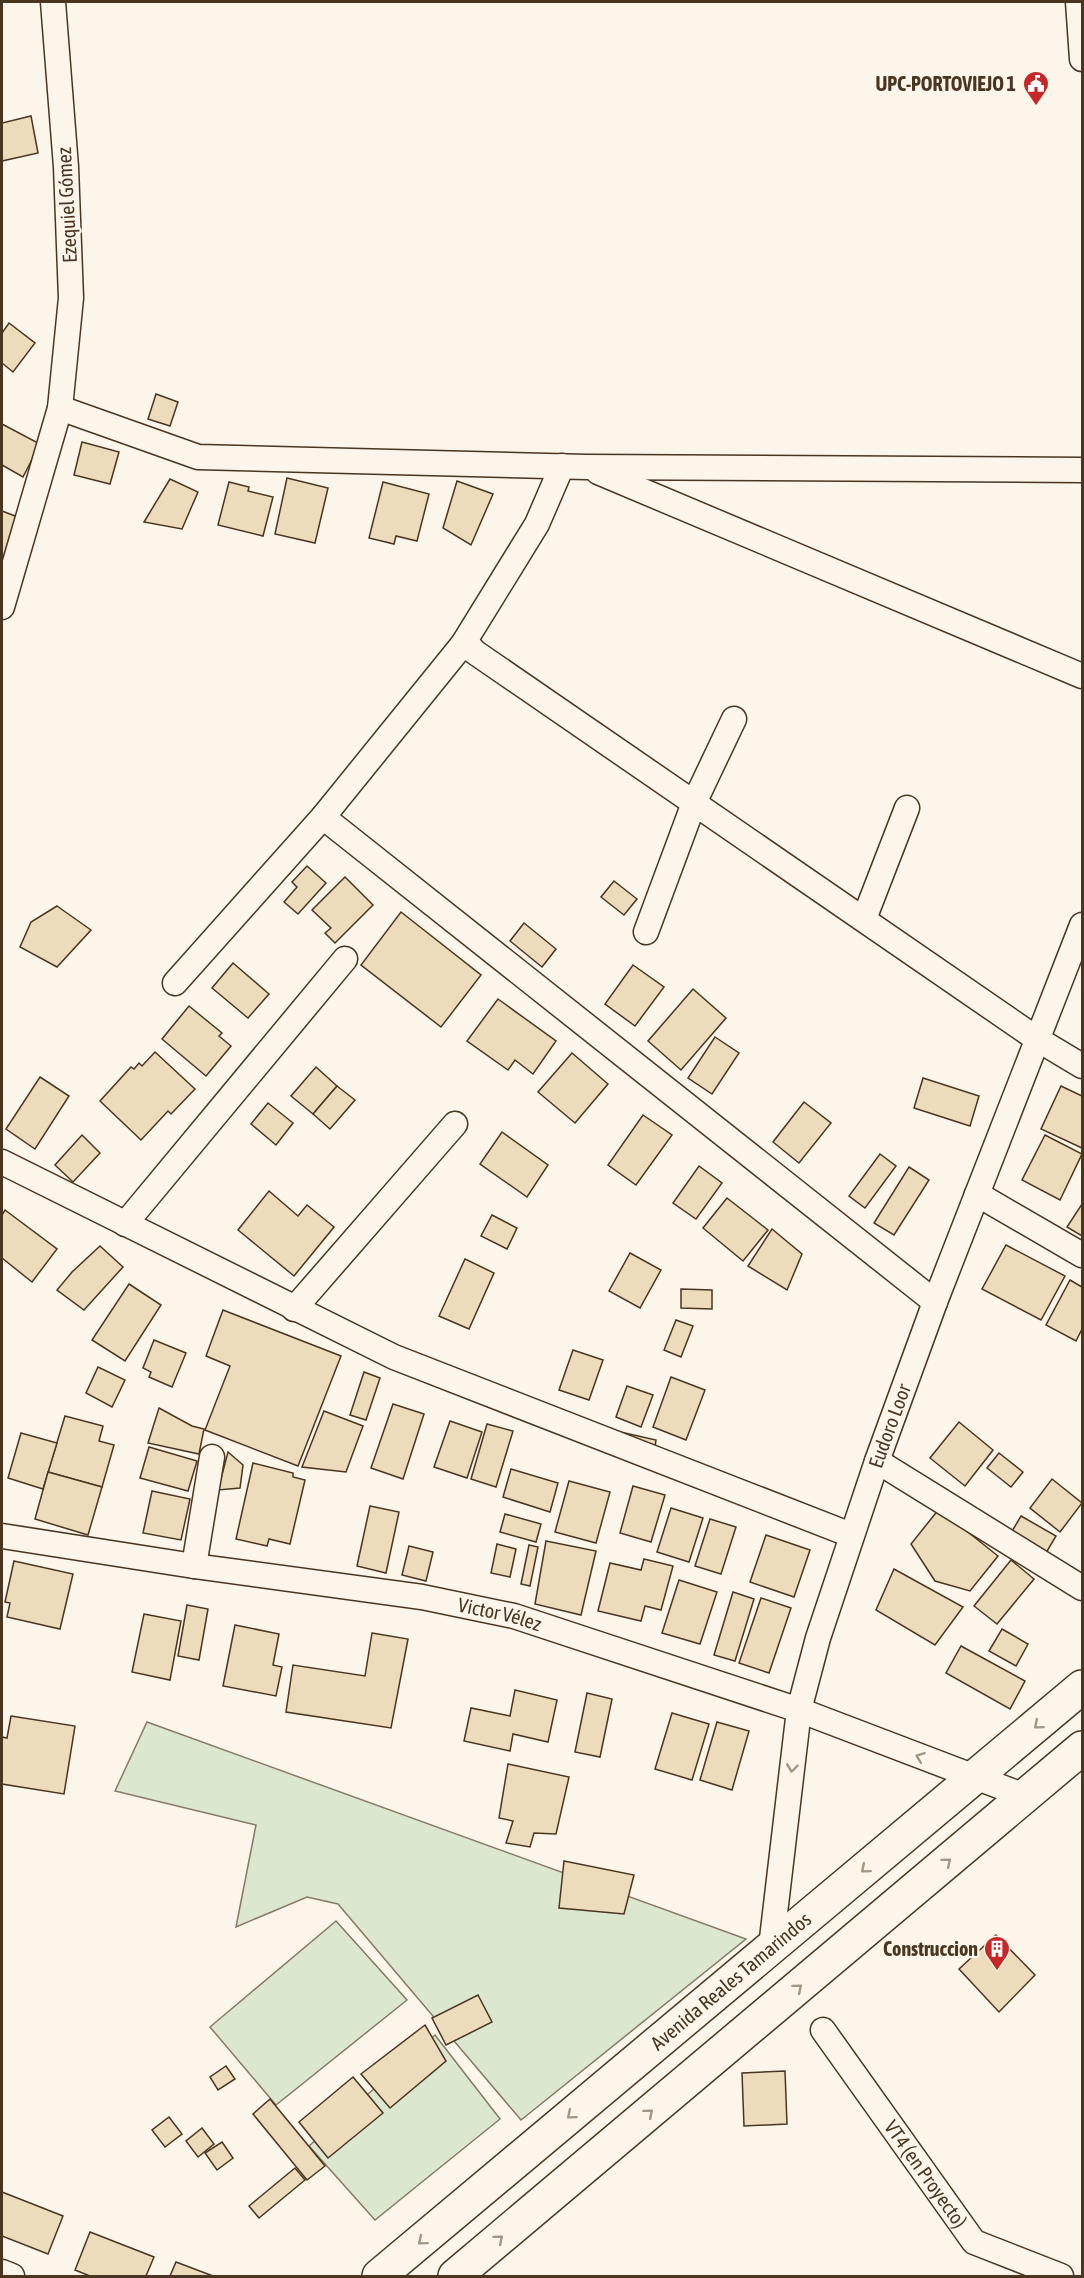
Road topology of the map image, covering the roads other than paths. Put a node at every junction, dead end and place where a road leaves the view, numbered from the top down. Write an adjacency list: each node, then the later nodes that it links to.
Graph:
1 (52, 2): 4 (street, Ezequiel Gómez)
2 (1078, 2): 3 (street)
3 (1083, 59)
4 (60, 408): 5 (street); 8 (street, Ezequiel Gómez)
5 (562, 466): 6 (street); 9 (street)
6 (586, 467): 7 (street); 10 (street)
7 (1083, 470)
8 (2, 607)
9 (467, 647): 12 (street); 14 (street)
10 (1083, 676)
11 (734, 719): 12 (street)
12 (694, 802): 15 (street); 17 (street)
13 (907, 808): 15 (street)
14 (323, 817): 19 (street); 27 (street)
15 (864, 919): 20 (street)
16 (1083, 925): 20 (street, Eudoro Loor)
17 (646, 932)
18 (345, 959): 25 (street)
19 (175, 983)
20 (1037, 1039): 21 (street); 24 (street, Eudoro Loor)
21 (1083, 1066)
22 (455, 1124): 28 (street)
23 (2, 1162): 25 (street)
24 (977, 1194): 26 (street); 27 (street, Eudoro Loor)
25 (125, 1224): 28 (street)
26 (1083, 1255)
27 (935, 1302): 30 (street, Eudoro Loor)
28 (294, 1309): 31 (street)
29 (212, 1457): 33 (street)
30 (877, 1461): 31 (street, Eudoro Loor); 34 (street)
31 (851, 1535): 36 (street, Eudoro Loor)
32 (2, 1536): 33 (street, Victor Vélez)
33 (194, 1566): 36 (street, Victor Vélez)
34 (1083, 1588)
35 (1083, 1687): 38 (main road, Avenida Reales Tamarindos, one-way to 38)
36 (799, 1710): 38 (street, Victor Vélez, one-way to 36); 40 (street, Eudoro Loor, one-way to 40)
37 (1083, 1748): 39 (main road)
38 (975, 1778): 39 (street, Victor Vélez); 40 (main road, Avenida Reales Tamarindos, one-way to 40)
39 (1025, 1796): 45 (main road, one-way to 39)
40 (771, 1947): 44 (main road, Avenida Reales Tamarindos, one-way to 44)
41 (823, 2030): 46 (street, VT4 (en Proyecto))
42 (2, 2272): 43 (street)
43 (12, 2277)
44 (379, 2277)
45 (455, 2277)
46 (1061, 2277)

